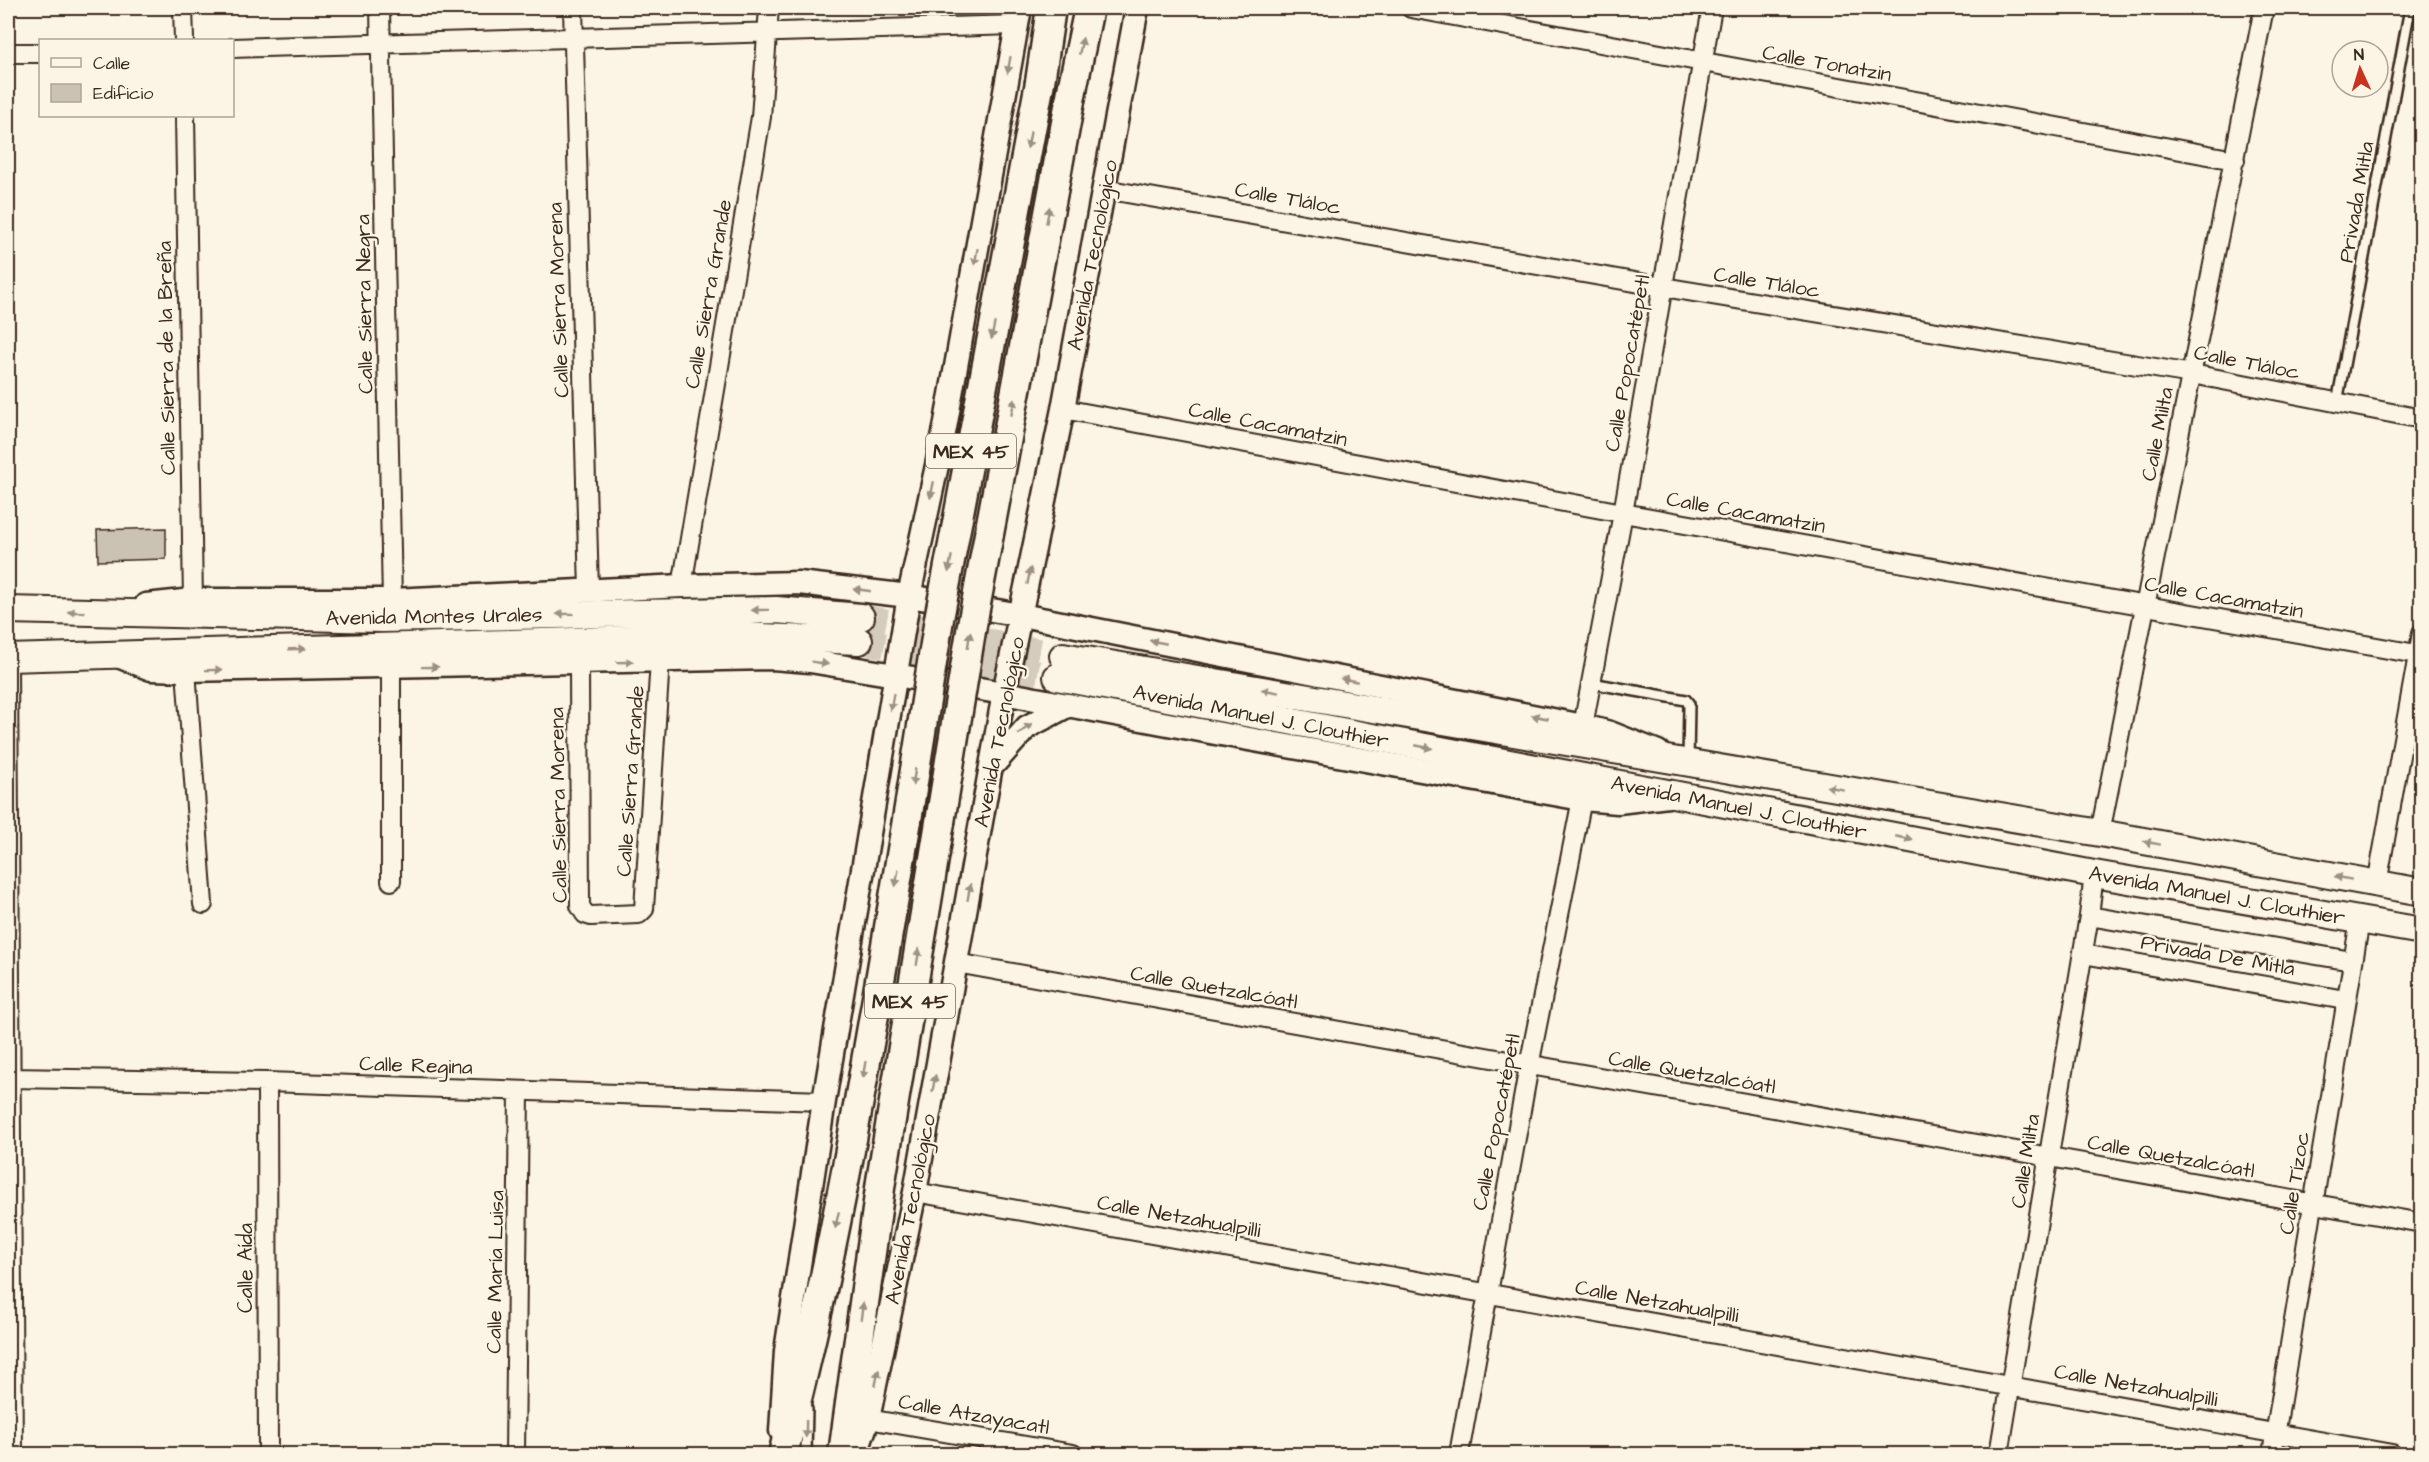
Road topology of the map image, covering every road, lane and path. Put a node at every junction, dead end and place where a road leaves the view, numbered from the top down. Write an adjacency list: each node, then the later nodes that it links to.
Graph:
1 (183, 8): 14 (street)
2 (380, 8): 16 (street, Calle Sierra Negra)
3 (573, 8): 15 (street, Calle Sierra Morena)
4 (769, 8): 13 (street, Calle Sierra Grande)
5 (1052, 8): 81 (main road, MEX 45, one-way to 81, bridge)
6 (1089, 8): 84 (main road, Avenida Tecnológico / MEX 45, one-way to 6, bridge)
7 (1137, 8): 23 (street, Avenida Tecnológico)
8 (1411, 8): 20 (street, Calle Tonatzin)
9 (1712, 8): 20 (street, Calle Popocatépetl)
10 (2264, 8): 22 (street, Calle Milta)
11 (2410, 8): 26 (lane, Privada Mitla)
12 (1018, 16): 13 (street); 32 (street, one-way to 32)
13 (768, 34): 15 (street); 30 (street, Calle Sierra Grande)
14 (184, 39)
15 (573, 40): 16 (street); 31 (street, Calle Sierra Morena)
16 (381, 44): 17 (street); 34 (street, Calle Sierra Negra)
17 (234, 48)
18 (8, 53): 19 (street)
19 (39, 53)
20 (1702, 63): 22 (street, Calle Tonatzin); 24 (street, Calle Popocatépetl)
21 (185, 117): 33 (street, Calle Sierra de la Breña)
22 (2235, 160): 25 (street, Calle Milta)
23 (1104, 189): 24 (street, Calle Tláloc); 27 (street, Avenida Tecnológico)
24 (1663, 287): 25 (street, Calle Tláloc); 29 (street, Calle Popocatépetl)
25 (2192, 374): 26 (street, Calle Tláloc); 35 (street, Calle Milta)
26 (2337, 403): 28 (street, Calle Tláloc)
27 (1063, 409): 29 (street, Calle Cacamatzin); 38 (street, Avenida Tecnológico, one-way to 27)
28 (2421, 419)
29 (1623, 513): 35 (street, Calle Cacamatzin); 49 (street, Calle Popocatépetl)
30 (682, 586): 31 (street); 32 (street, one-way to 30)
31 (589, 591): 34 (street)
32 (909, 596): 38 (street); 48 (street)
33 (193, 600): 34 (street); 37 (street)
34 (392, 600)
35 (2146, 606): 41 (street, Calle Cacamatzin); 57 (street, Calle Milta)
36 (8, 610): 37 (main road, Avenida Montes Urales, one-way to 36)
37 (113, 613): 40 (main road, Avenida Montes Urales, one-way to 37)
38 (1021, 615): 50 (street, Avenida Tecnológico); 52 (street, one-way to 38)
39 (2421, 633): 41 (street)
40 (117, 655): 42 (main road, Avenida Montes Urales); 47 (street)
41 (2419, 655): 60 (street)
42 (8, 658)
43 (660, 660): 44 (street, one-way to 43); 48 (street, one-way to 48); 63 (street, Calle Sierra Grande)
44 (579, 664): 46 (street, one-way to 44); 63 (street, Calle Sierra Morena)
45 (8, 666): 72 (street)
46 (391, 668): 47 (street, one-way to 46); 59 (street)
47 (186, 670): 62 (street)
48 (897, 675): 50 (street); 75 (street, one-way to 75)
49 (1591, 683): 52 (street, Calle Popocatépetl); 53 (lane)
50 (1004, 693): 51 (street); 54 (street, Avenida Tecnológico)
51 (1068, 705): 54 (street, one-way to 51); 56 (street)
52 (1583, 726): 53 (street)
53 (1682, 761): 55 (main road, Avenida Manuel J. Clouthier, one-way to 55); 57 (main road, Avenida Manuel J. Clouthier, one-way to 53)
54 (992, 766): 69 (street, Avenida Tecnológico, one-way to 54)
55 (1675, 795): 56 (street); 58 (main road, Avenida Manuel J. Clouthier, one-way to 58)
56 (1582, 799): 71 (street, Calle Popocatépetl)
57 (2100, 833): 60 (main road, Avenida Manuel J. Clouthier, one-way to 57)
58 (2094, 874): 64 (street, Calle Milta); 65 (main road, Avenida Manuel J. Clouthier)
59 (391, 881)
60 (2377, 884): 61 (main road, Avenida Manuel J. Clouthier)
61 (2421, 892)
62 (203, 904)
63 (645, 904)
64 (2090, 916): 67 (street, Calle Milta); 68 (street, Privada De Mitla)
65 (2360, 920): 66 (main road, Avenida Manuel J. Clouthier); 68 (street, Calle Tízoc)
66 (2421, 931)
67 (2083, 954): 70 (street, Privada De Mitla); 76 (street, Calle Milta)
68 (2352, 961): 70 (street, Calle Tízoc)
69 (956, 963): 71 (street, Calle Quetzalcóatl); 77 (street, Avenida Tecnológico, one-way to 69)
70 (2345, 1000): 78 (street, Calle Tízoc)
71 (1529, 1066): 76 (street, Calle Quetzalcóatl); 80 (street, Calle Popocatépetl)
72 (10, 1078): 73 (street, Calle Regina); 85 (street)
73 (267, 1082): 74 (street, Calle Regina); 86 (street, Calle Aída)
74 (519, 1091): 75 (street, Calle Regina); 87 (street, Calle María Luisa)
75 (824, 1101): 88 (street)
76 (2049, 1157): 78 (street, Calle Quetzalcóatl); 82 (street, Calle Milta)
77 (915, 1192): 80 (street, Calle Netzahualpilli); 84 (street, Avenida Tecnológico, one-way to 77)
78 (2313, 1205): 79 (street, Calle Quetzalcóatl); 83 (street, Calle Tízoc)
79 (2421, 1222)
80 (1486, 1294): 82 (street, Calle Netzahualpilli); 91 (street, Calle Popocatépetl)
81 (807, 1362): 88 (main road, MEX 45); 89 (lane, one-way to 89)
82 (2011, 1386): 83 (street, Calle Netzahualpilli); 92 (street, Calle Milta)
83 (2276, 1432): 93 (street, Calle Tízoc); 94 (street, Calle Netzahualpilli)
84 (849, 1443): 90 (street, Calle Atzayacatl)
85 (13, 1455)
86 (268, 1455)
87 (515, 1455)
88 (782, 1455)
89 (806, 1455)
90 (1072, 1455)
91 (1459, 1455)
92 (1999, 1455)
93 (2272, 1455)
94 (2392, 1455)

